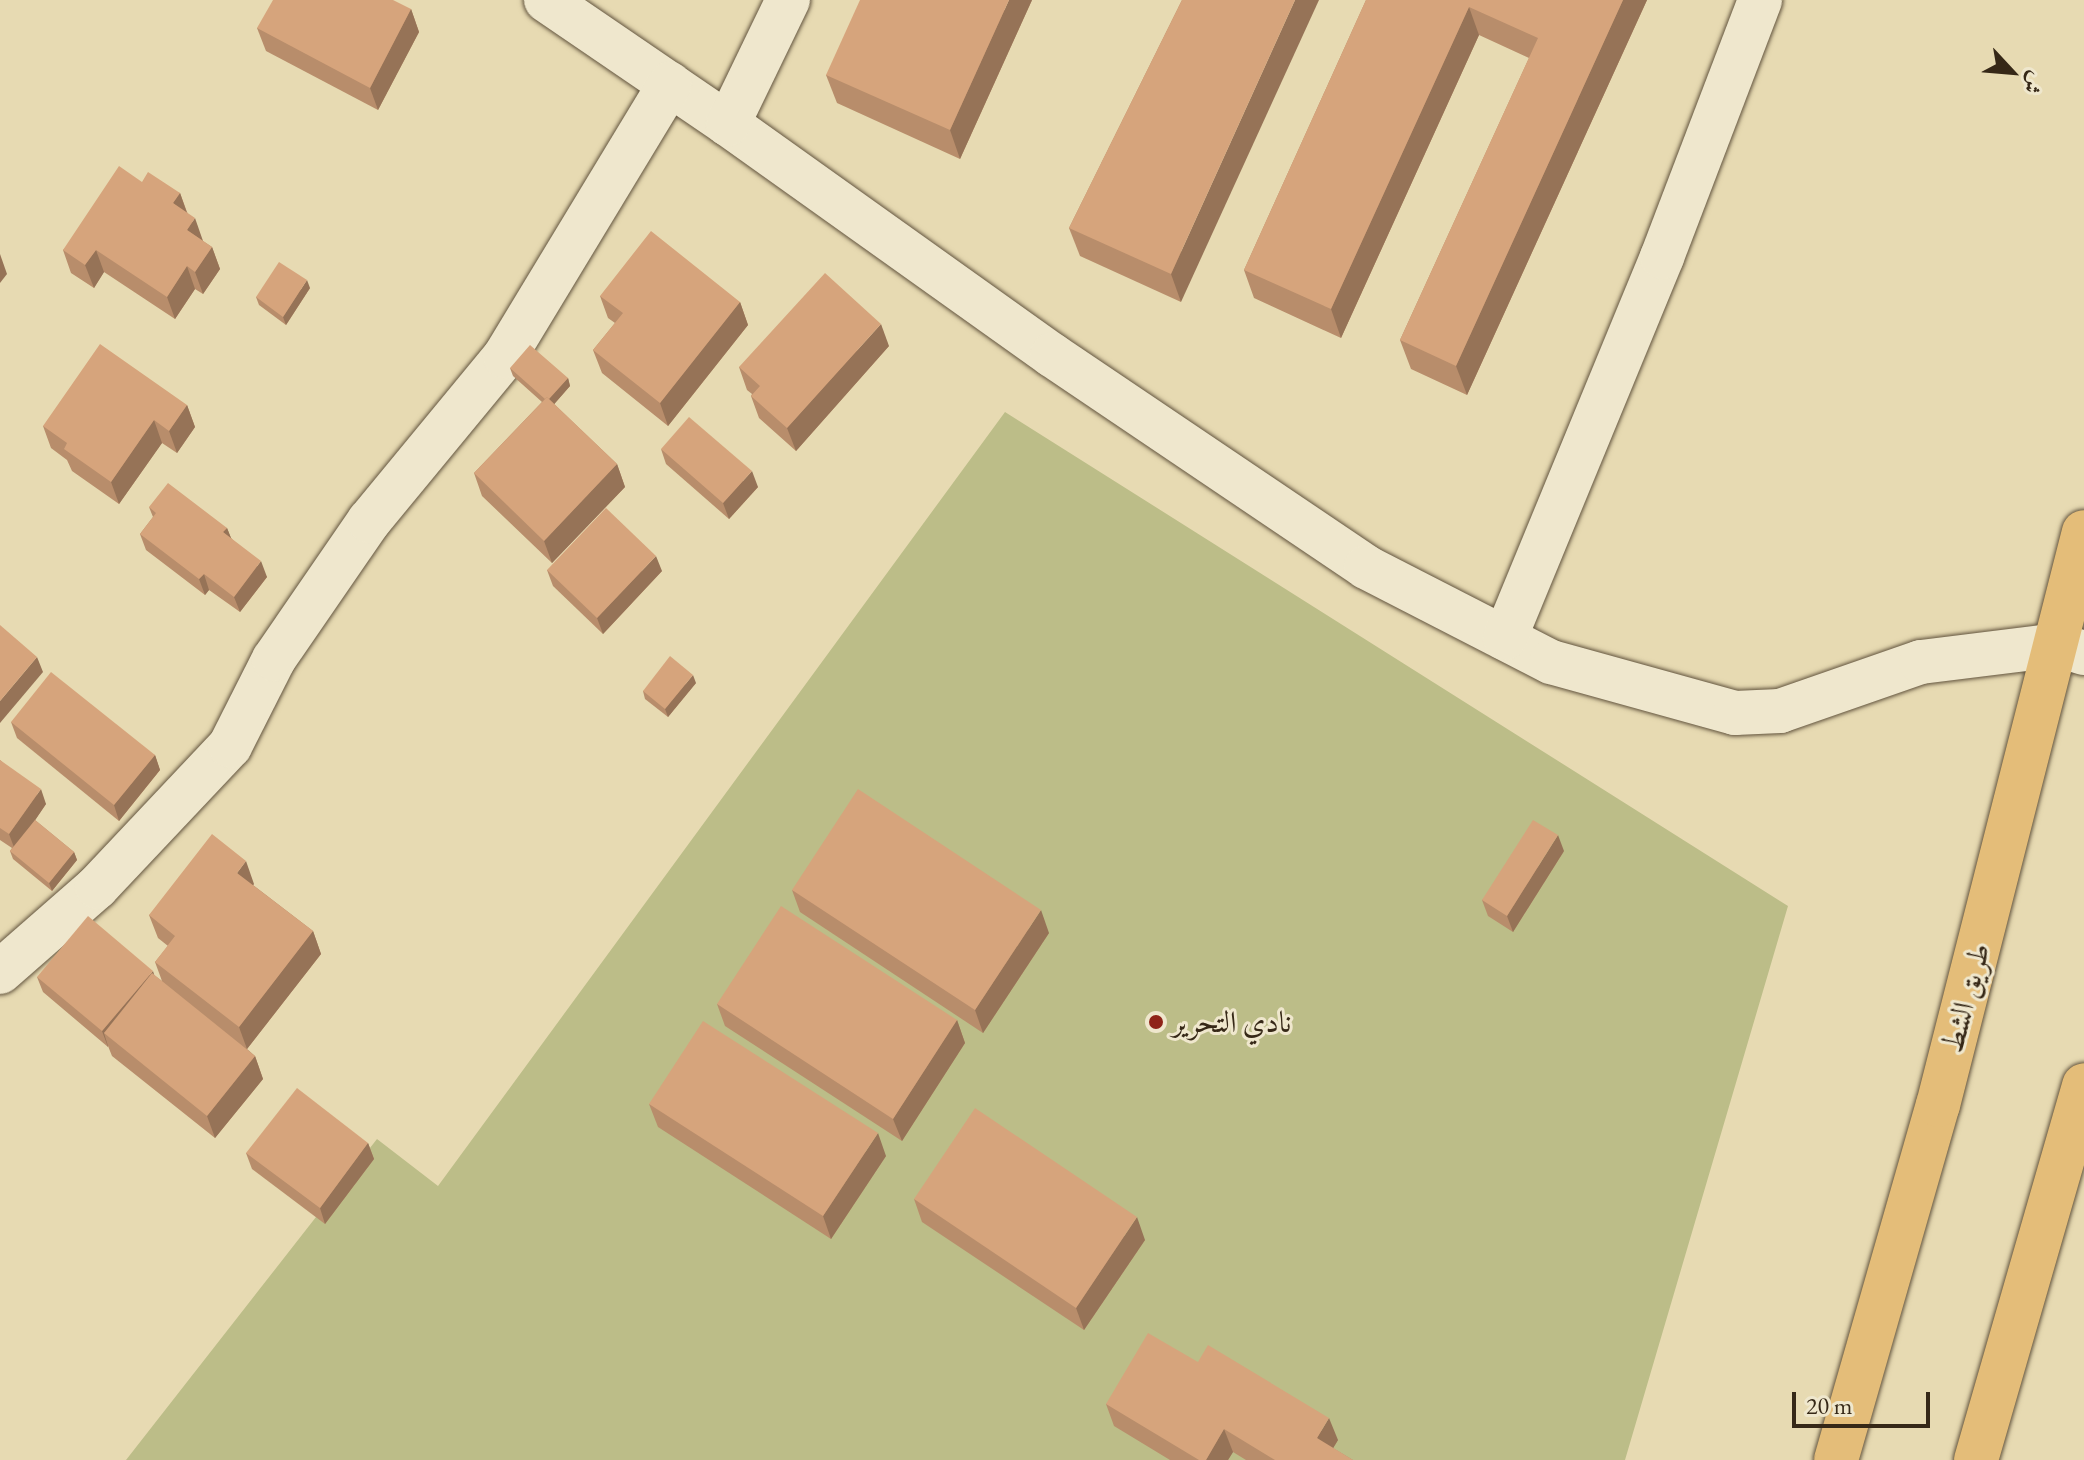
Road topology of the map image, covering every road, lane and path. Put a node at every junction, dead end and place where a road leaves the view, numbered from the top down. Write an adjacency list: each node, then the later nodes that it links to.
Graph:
1 (546, 0): 4 (street)
2 (788, 0): 5 (street)
3 (1760, 0): 7 (street)
4 (670, 84): 5 (street); 9 (street)
5 (728, 124): 7 (street)
6 (2084, 532): 8 (highway, طريق الشط)
7 (1505, 638): 8 (street)
8 (2071, 649): 11 (highway, طريق الشط)
9 (0, 972)
10 (2084, 1085): 12 (highway)
11 (1836, 1460)
12 (1976, 1460)

